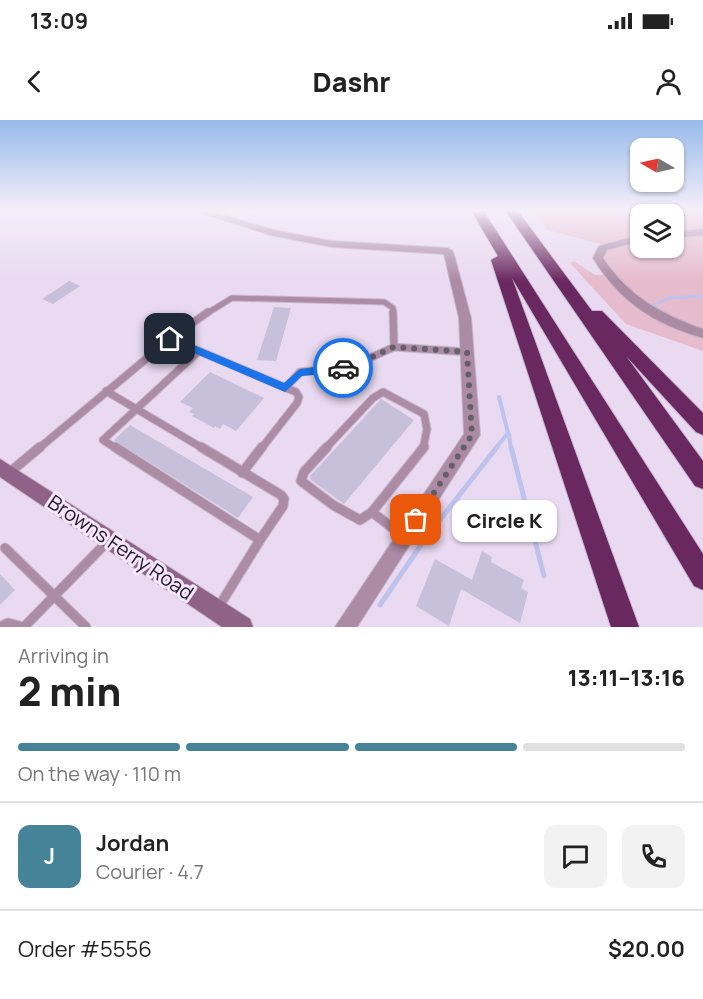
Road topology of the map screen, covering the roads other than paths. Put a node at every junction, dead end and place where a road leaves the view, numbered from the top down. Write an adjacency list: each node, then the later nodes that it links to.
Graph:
1 (277, 234): 11 (street)
2 (488, 234): 32 (highway)
3 (492, 234): 24 (highway)
4 (528, 234): 6 (highway)
5 (630, 241): 7 (street)
6 (567, 289): 15 (highway); 18 (highway)
7 (703, 334)
8 (170, 339): 9 (lane); 10 (lane); 13 (lane)
9 (394, 347): 11 (lane); 12 (lane)
10 (199, 351): 12 (lane); 14 (lane)
11 (467, 352): 20 (street)
12 (285, 388): 17 (lane)
13 (106, 391): 14 (lane); 16 (lane)
14 (135, 409): 17 (lane); 22 (lane)
15 (703, 426)
16 (4, 470): 21 (street, Browns Ferry Road)
17 (242, 473): 22 (lane)
18 (703, 479)
19 (372, 512): 19 (lane); 20 (lane)
20 (404, 537): 31 (street)
21 (110, 539): 25 (lane); 26 (street, Browns Ferry Road)
22 (260, 540): 26 (lane)
23 (5, 548): 25 (lane)
24 (703, 577)
25 (53, 596): 28 (lane); 29 (lane)
26 (217, 610): 30 (street, Browns Ferry Road)
27 (0, 627): 28 (lane)
28 (24, 627)
29 (86, 627)
30 (242, 627)
31 (345, 627)
32 (627, 627)

